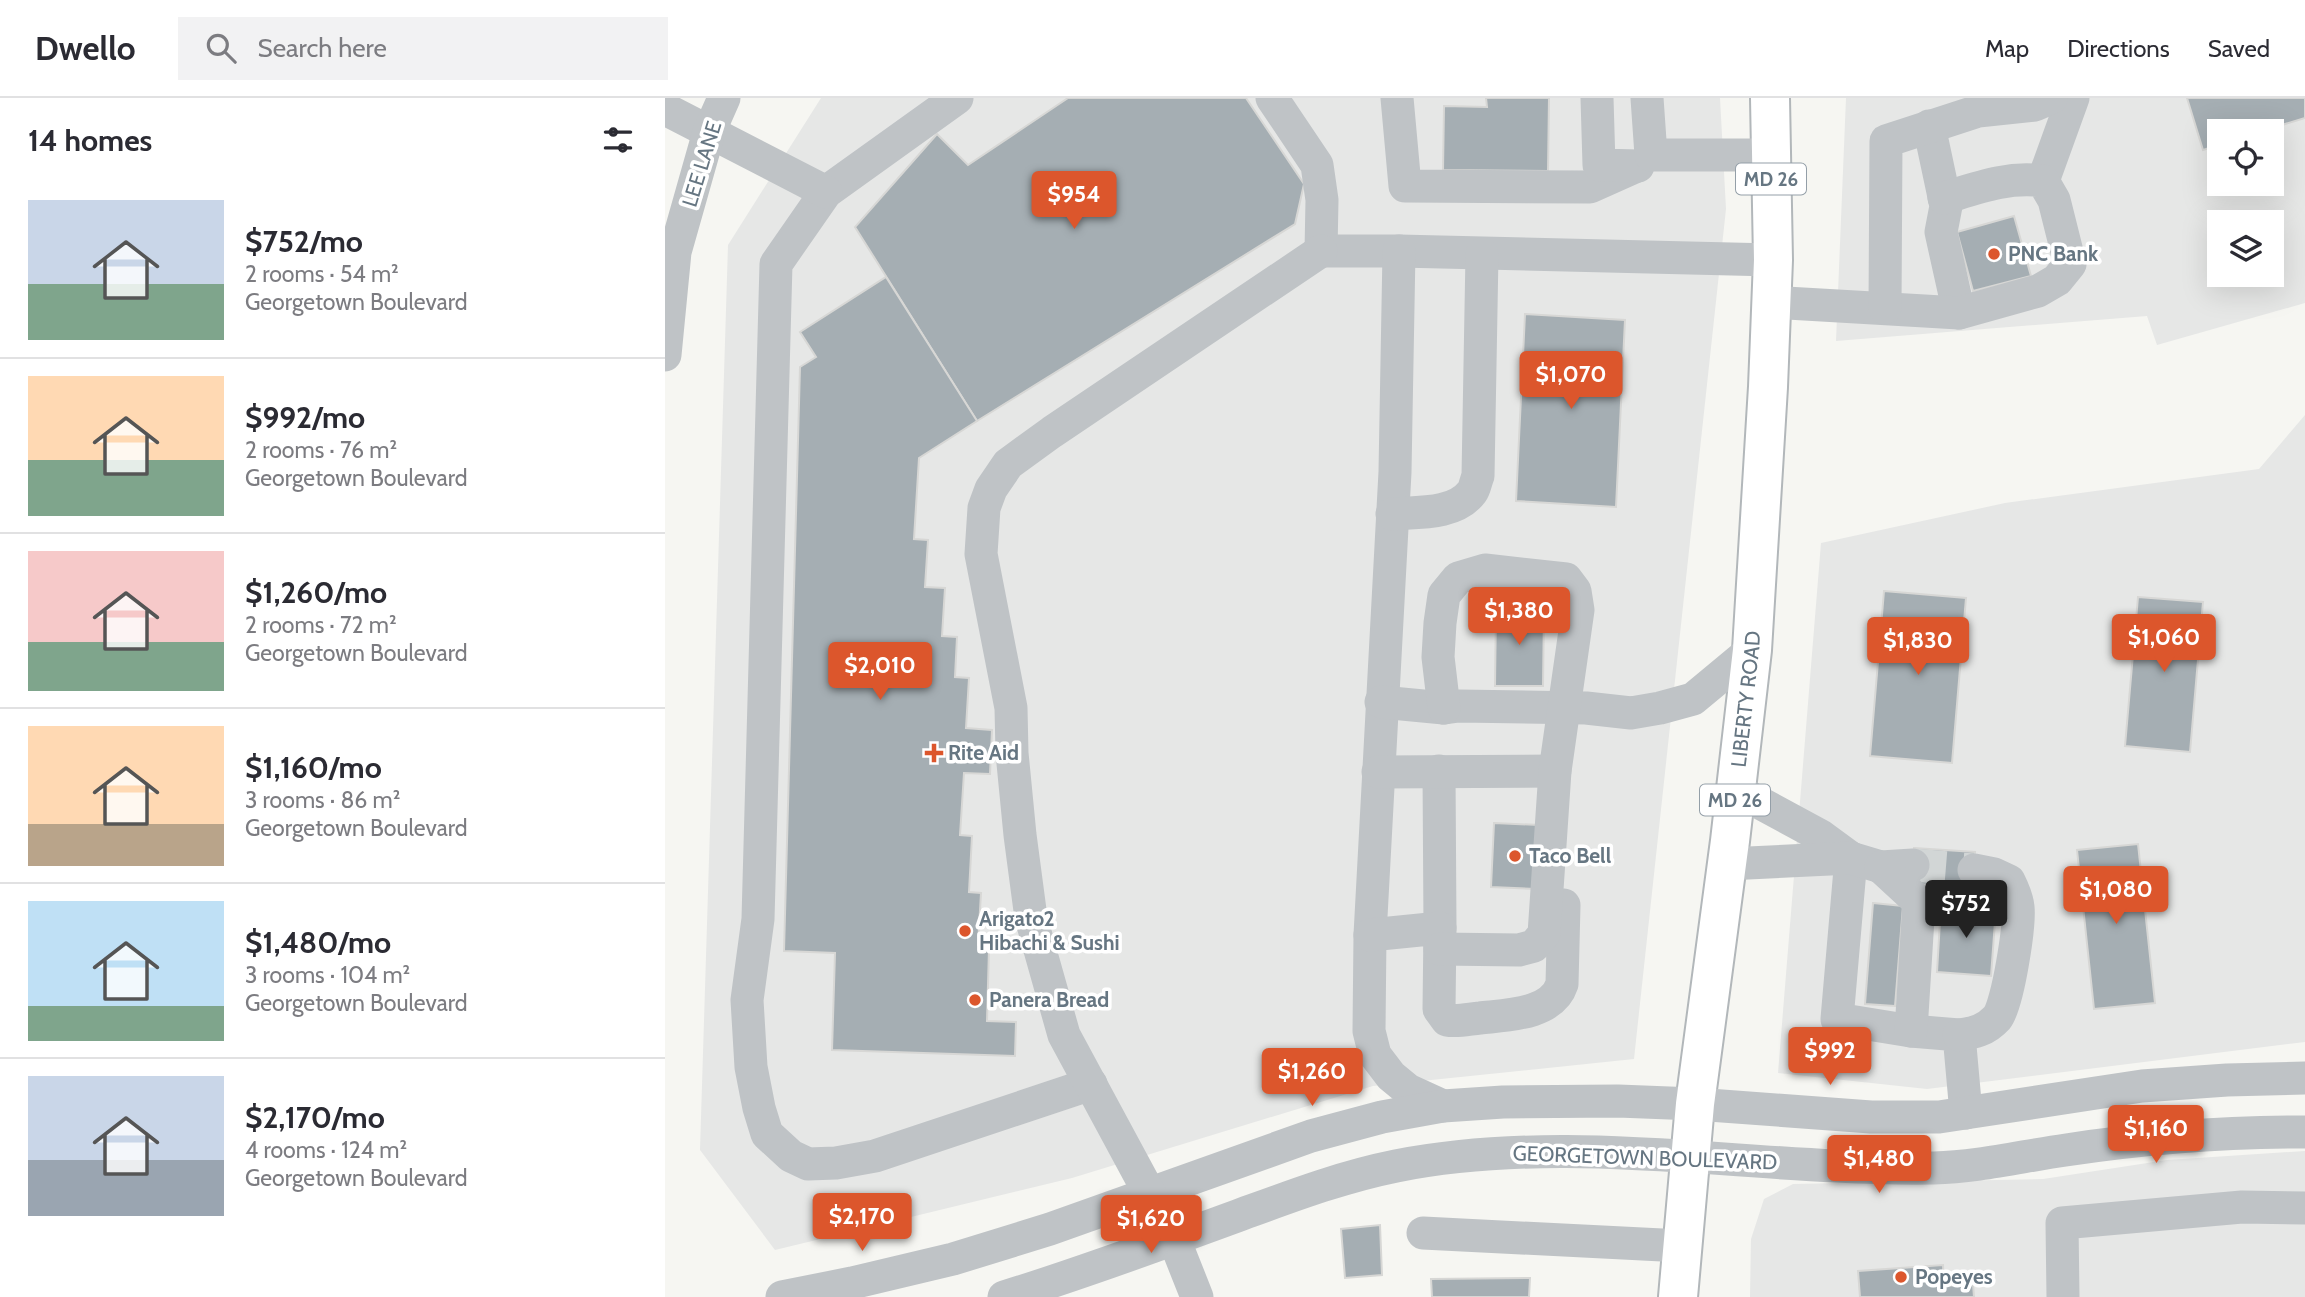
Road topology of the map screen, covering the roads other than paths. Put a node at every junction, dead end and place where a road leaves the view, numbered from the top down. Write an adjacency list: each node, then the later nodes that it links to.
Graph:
1 (724, 98): 12 (street, LEE LANE)
2 (957, 98): 16 (street)
3 (1272, 98): 18 (street)
4 (1397, 98): 14 (street)
5 (1597, 98): 14 (street)
6 (1647, 98): 14 (street)
7 (1770, 98): 13 (main road, LIBERTY ROAD / MD 26)
8 (2051, 98): 11 (street)
9 (2073, 98): 15 (street)
10 (665, 109): 12 (street)
11 (1929, 126): 17 (street); 23 (street)
12 (709, 132): 16 (street); 25 (street, LEE LANE)
13 (1771, 155): 14 (street); 21 (main road, LIBERTY ROAD / MD 26)
14 (1644, 160)
15 (2043, 181): 17 (street); 24 (street)
16 (825, 192): 44 (street)
17 (1944, 198): 24 (street)
18 (1321, 251): 19 (street); 44 (street)
19 (1399, 251): 20 (street); 26 (street)
20 (1482, 254): 21 (street); 26 (street)
21 (1773, 260): 22 (main road, LIBERTY ROAD / MD 26)
22 (1771, 302): 23 (street); 27 (main road, LIBERTY ROAD / MD 26)
23 (1885, 308): 24 (street)
24 (1959, 313)
25 (665, 355)
26 (1392, 514): 28 (street)
27 (1752, 650): 30 (street); 34 (main road, LIBERTY ROAD / MD 26)
28 (1381, 702): 29 (street); 33 (street)
29 (1444, 708): 30 (street); 30 (street)
30 (1576, 708): 32 (street)
31 (1439, 771): 32 (street); 33 (street); 39 (street)
32 (1555, 771): 39 (street); 39 (street)
33 (1378, 772): 38 (street)
34 (1736, 790): 35 (street); 36 (main road, LIBERTY ROAD / MD 26)
35 (1882, 863): 36 (street); 40 (street); 40 (street)
36 (1727, 864): 45 (main road, LIBERTY ROAD / MD 26)
37 (1974, 870): 41 (street)
38 (1370, 935): 39 (street); 46 (street)
39 (1440, 938)
40 (1911, 1031): 41 (street)
41 (1959, 1035): 47 (street)
42 (2305, 1078): 43 (street)
43 (2227, 1080): 47 (street); 48 (street)
44 (1091, 1084): 51 (street)
45 (1695, 1104): 46 (street); 47 (street); 50 (main road, LIBERTY ROAD / MD 26)
46 (1443, 1106): 51 (street)
47 (1966, 1113)
48 (2240, 1132): 49 (street, GEORGETOWN BOULEVARD); 50 (street, GEORGETOWN BOULEVARD)
49 (2305, 1132)
50 (1690, 1155): 54 (street, GEORGETOWN BOULEVARD); 55 (main road, LIBERTY ROAD / MD 26)
51 (1150, 1192): 54 (street); 56 (street)
52 (2305, 1208): 60 (street)
53 (1423, 1233): 55 (street)
54 (1174, 1239): 57 (street, GEORGETOWN BOULEVARD); 58 (street)
55 (1682, 1246): 59 (main road, LIBERTY ROAD / MD 26)
56 (782, 1297)
57 (1004, 1297)
58 (1197, 1297)
59 (1678, 1297)
60 (2063, 1297)

